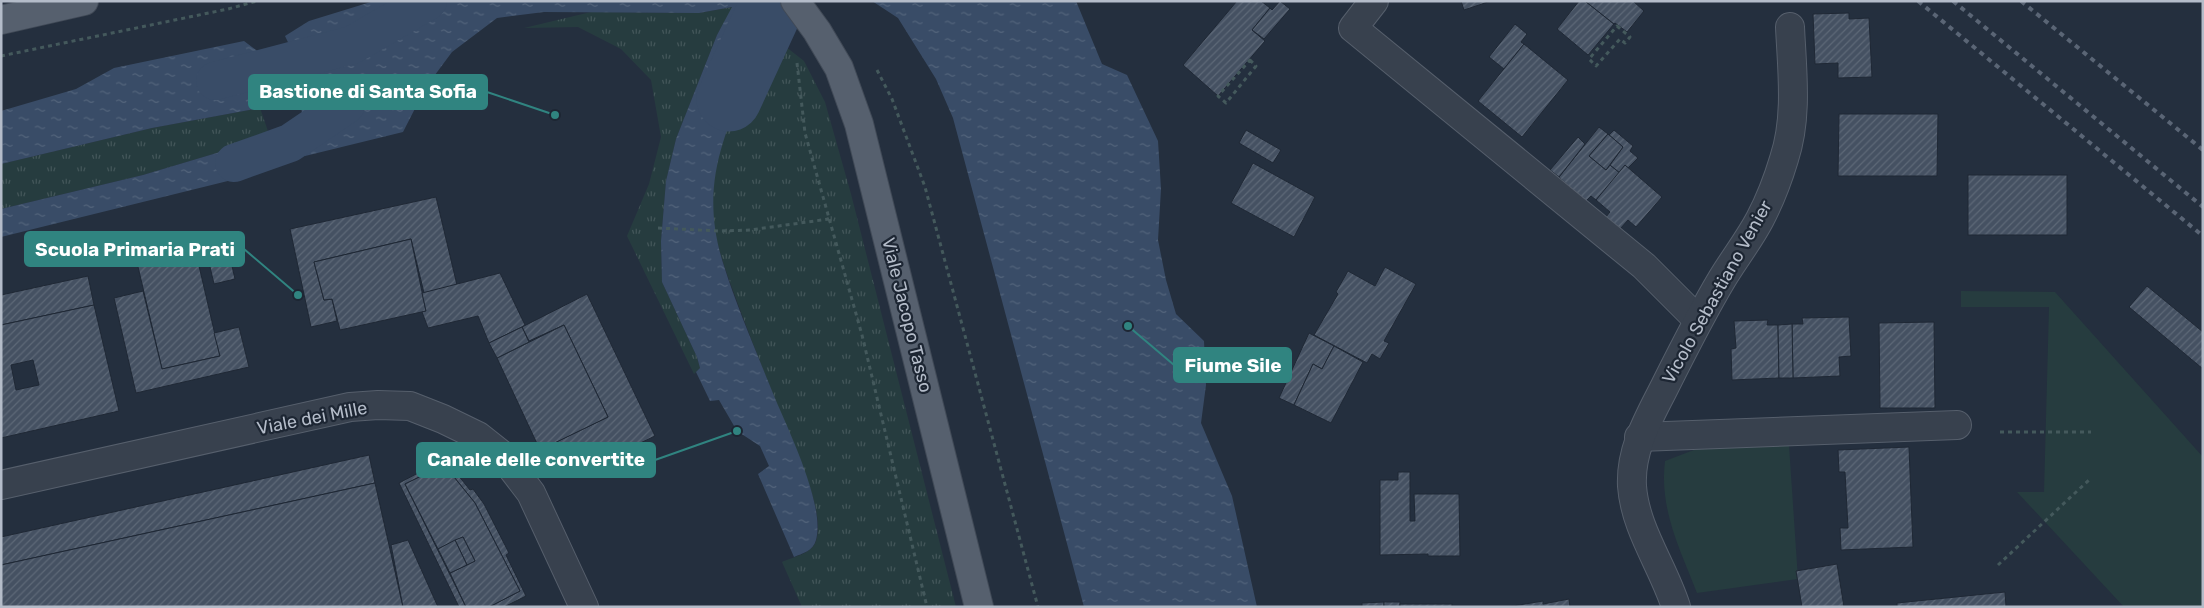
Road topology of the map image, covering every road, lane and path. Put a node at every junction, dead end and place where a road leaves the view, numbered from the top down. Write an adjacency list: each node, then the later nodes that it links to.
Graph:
1 (84, 1): 5 (main road)
2 (257, 1): 8 (path)
3 (795, 1): 24 (main road, Viale Jacopo Tasso)
4 (1374, 1): 14 (street)
5 (1, 20)
6 (1790, 27): 14 (street, Vicolo Sebastiano Venier)
7 (1610, 50): 7 (path)
8 (1, 56)
9 (796, 61): 12 (path)
10 (873, 64): 25 (path)
11 (1256, 66): 11 (path)
12 (830, 219): 13 (path); 23 (path)
13 (658, 228)
14 (1698, 320): 18 (street, Vicolo Sebastiano Venier)
15 (1957, 426): 18 (street)
16 (2000, 432): 17 (path)
17 (2091, 432)
18 (1640, 438): 26 (street, Vicolo Sebastiano Venier)
19 (2090, 479): 21 (path)
20 (1, 485): 22 (street, Viale dei Mille)
21 (1998, 565)
22 (584, 607)
23 (927, 607)
24 (979, 607)
25 (1038, 607)
26 (1676, 607)

